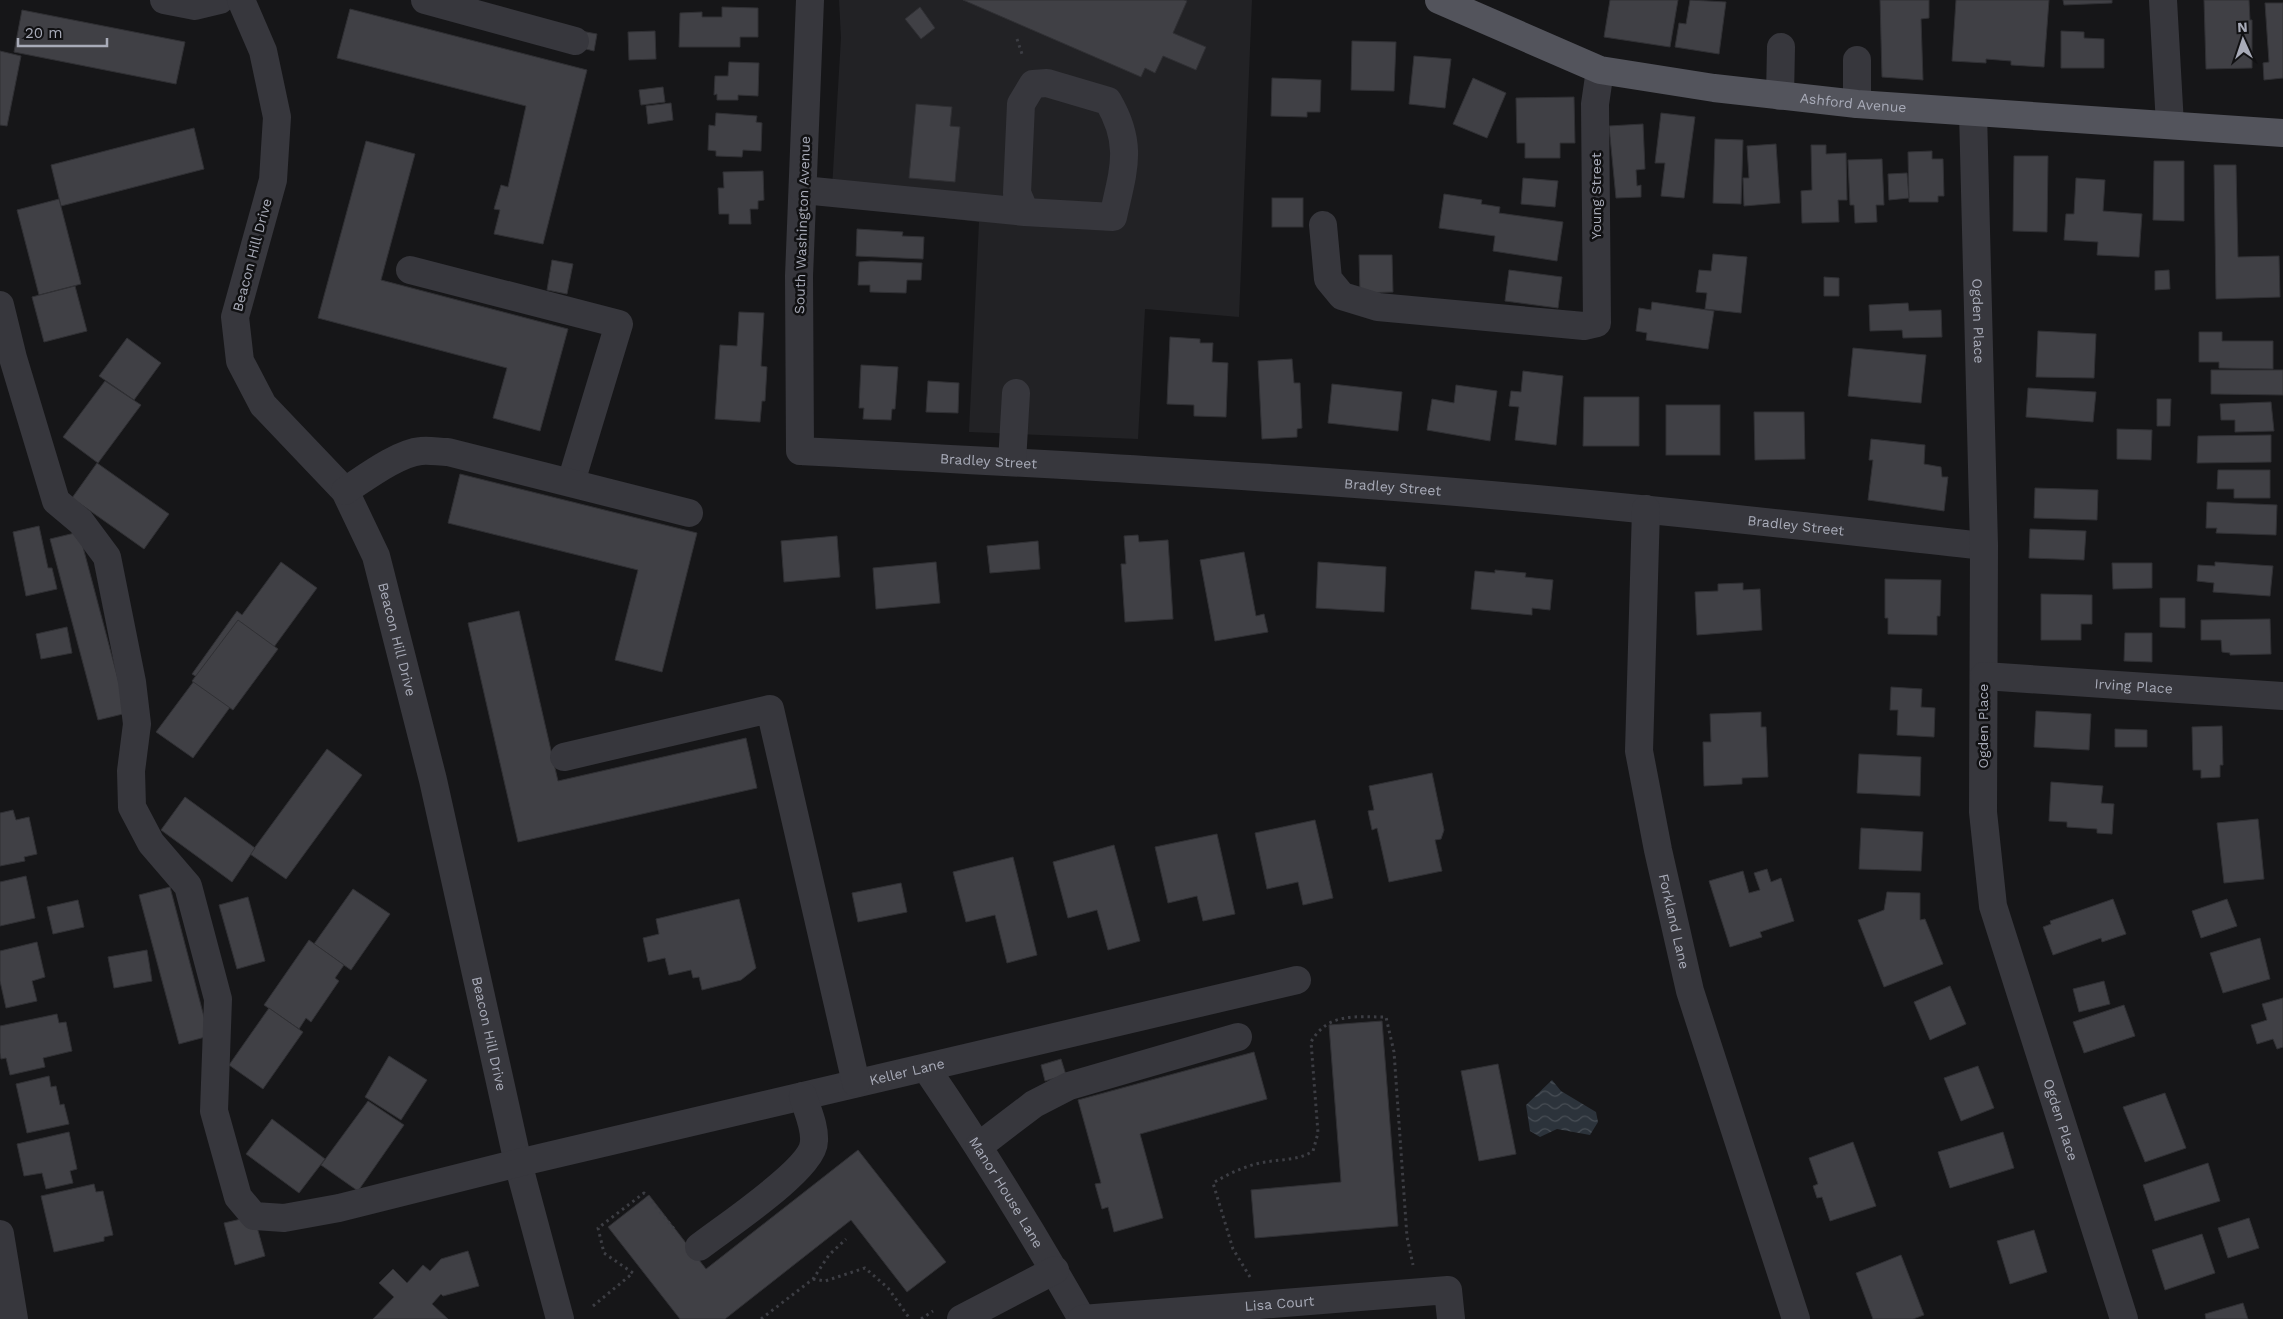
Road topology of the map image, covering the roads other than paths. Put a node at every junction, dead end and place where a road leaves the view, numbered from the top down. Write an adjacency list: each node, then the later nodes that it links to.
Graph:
1 (164, 0): 2 (street)
2 (220, 0)
3 (241, 0): 26 (street, Beacon Hill Drive)
4 (424, 0): 8 (street)
5 (810, 0): 17 (street, South Washington Avenue)
6 (1439, 0): 11 (main road, Ashford Avenue)
7 (2163, 0): 15 (street)
8 (575, 41)
9 (1781, 46): 12 (street)
10 (1856, 60): 13 (street)
11 (1600, 70): 12 (main road, Ashford Avenue); 19 (street, Young Street)
12 (1780, 96): 13 (main road, Ashford Avenue)
13 (1857, 104): 14 (main road, Ashford Avenue)
14 (1973, 112): 15 (main road, Ashford Avenue); 29 (street, Ogden Place)
15 (2170, 125): 16 (main road, Ashford Avenue)
16 (2283, 133)
17 (803, 190): 18 (street); 23 (street, South Washington Avenue)
18 (1025, 212): 18 (street)
19 (1323, 225)
20 (410, 270): 25 (street)
21 (0, 305): 39 (street, Keller Lane)
22 (1016, 393): 24 (street)
23 (800, 451): 24 (street, Bradley Street)
24 (1012, 462): 27 (street, Bradley Street)
25 (571, 482): 26 (street); 28 (street)
26 (345, 491): 39 (street, Beacon Hill Drive)
27 (1646, 509): 29 (street, Bradley Street); 48 (street, Forkland Lane)
28 (689, 513)
29 (1984, 546): 30 (street, Ogden Place)
30 (1984, 676): 31 (street, Irving Place); 49 (street, Ogden Place)
31 (2283, 696)
32 (564, 757): 36 (street)
33 (1297, 980): 35 (street, Keller Lane)
34 (1238, 1038): 38 (street)
35 (926, 1068): 36 (street, Keller Lane); 38 (street, Manor House Lane)
36 (856, 1083): 37 (street, Keller Lane)
37 (803, 1096): 39 (street, Keller Lane); 41 (street)
38 (979, 1146): 42 (street, Manor House Lane)
39 (518, 1163): 44 (street, Beacon Hill Drive)
40 (0, 1234): 43 (street)
41 (699, 1246)
42 (1055, 1270): 45 (street); 46 (street, Manor House Lane)
43 (14, 1319)
44 (560, 1319)
45 (961, 1319)
46 (1082, 1319): 47 (street, Lisa Court)
47 (1451, 1319)
48 (1796, 1319)
49 (2124, 1319)

